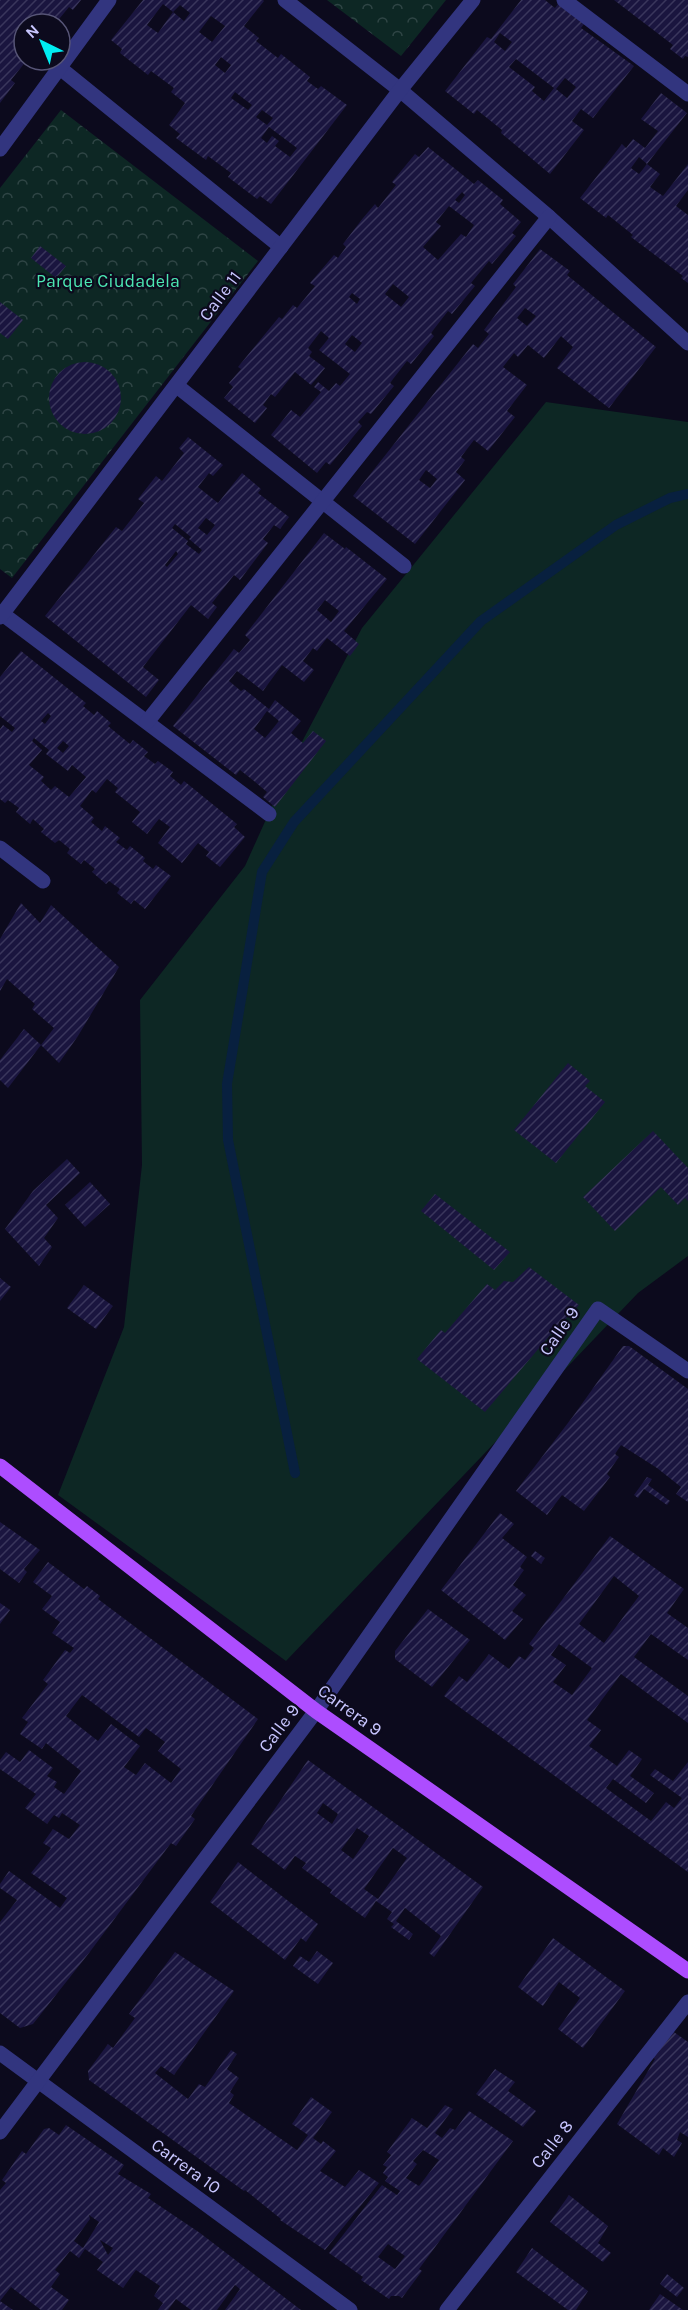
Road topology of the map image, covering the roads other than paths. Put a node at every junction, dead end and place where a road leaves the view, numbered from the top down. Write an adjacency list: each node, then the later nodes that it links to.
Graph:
1 (109, 0): 5 (street)
2 (285, 0): 8 (street)
3 (473, 0): 8 (street, Calle 11)
4 (564, 0): 9 (street)
5 (72, 51)
6 (57, 72): 10 (street)
7 (65, 72): 12 (street)
8 (400, 90): 11 (street); 12 (street, Calle 11)
9 (688, 94)
10 (0, 149)
11 (549, 217): 13 (street); 15 (street)
12 (281, 247): 14 (street, Calle 11)
13 (688, 343)
14 (177, 386): 15 (street); 17 (street, Calle 11)
15 (323, 502): 16 (street); 18 (street)
16 (404, 566)
17 (1, 614): 18 (street)
18 (147, 722): 19 (street)
19 (268, 814)
20 (0, 848): 21 (street)
21 (43, 881)
22 (688, 1371): 24 (street, Calle 9)
23 (0, 1466): 24 (main road, Carrera 9)
24 (316, 1710): 25 (main road, Carrera 9); 28 (street, Calle 9)
25 (688, 1971)
26 (688, 2002): 31 (street, Calle 8)
27 (0, 2053): 28 (street, Carrera 10)
28 (37, 2080): 29 (street, Calle 9); 30 (street, Carrera 10)
29 (0, 2132)
30 (350, 2310)
31 (447, 2310)

